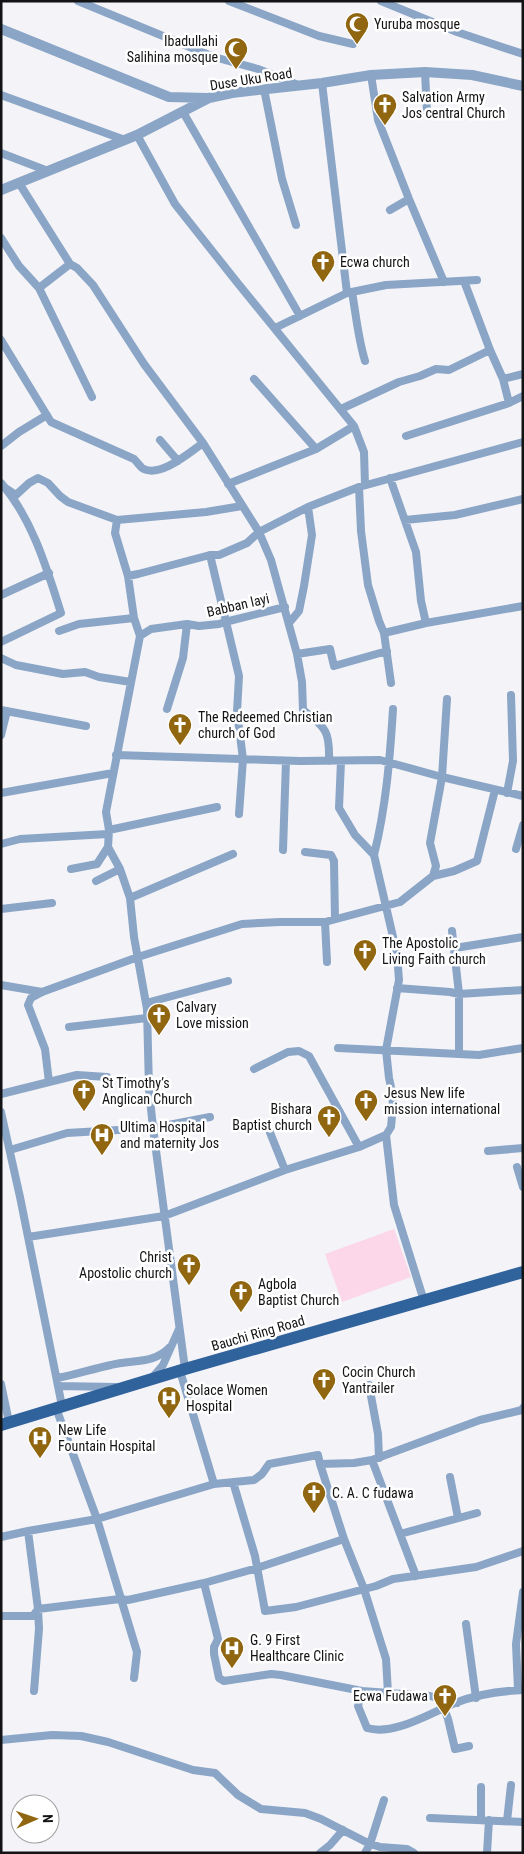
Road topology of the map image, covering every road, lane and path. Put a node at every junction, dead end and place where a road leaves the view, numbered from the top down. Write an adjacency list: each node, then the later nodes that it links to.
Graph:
1 (78, 1): 10 (street)
2 (229, 1): 5 (street)
3 (381, 1): 6 (street)
4 (1, 29): 14 (street)
5 (353, 44)
6 (523, 54)
7 (425, 72): 8 (street, Duse Uku Road); 11 (street, Duse Uku Road); 16 (street)
8 (371, 74): 9 (street, Duse Uku Road); 23 (street)
9 (322, 83): 10 (street, Duse Uku Road); 32 (street)
10 (299, 85): 12 (street, Duse Uku Road)
11 (523, 86)
12 (264, 89): 14 (street, Duse Uku Road); 25 (street)
13 (1, 95): 18 (street)
14 (209, 98): 15 (street, Duse Uku Road)
15 (183, 112): 17 (street, Duse Uku Road); 33 (street)
16 (427, 113)
17 (137, 135): 18 (street, Duse Uku Road); 34 (street)
18 (125, 140): 20 (street, Duse Uku Road)
19 (1, 153): 20 (street)
20 (48, 171): 21 (street, Duse Uku Road)
21 (19, 183): 22 (street, Duse Uku Road); 27 (street)
22 (1, 190)
23 (408, 199): 24 (street); 30 (street)
24 (390, 210)
25 (296, 225)
26 (1, 238): 31 (street)
27 (70, 264): 31 (street); 50 (street)
28 (477, 280): 29 (street)
29 (464, 281): 30 (street); 36 (street)
30 (444, 282): 32 (street)
31 (39, 288): 42 (street)
32 (349, 292): 33 (street); 37 (street)
33 (300, 316): 34 (street)
34 (275, 328): 44 (street)
35 (1, 340): 45 (street)
36 (490, 350): 40 (street); 44 (street)
37 (365, 361)
38 (523, 374): 40 (street)
39 (254, 379): 52 (street)
40 (502, 379): 43 (street)
41 (523, 396): 43 (street)
42 (92, 397)
43 (509, 403): 47 (street)
44 (341, 409): 46 (street)
45 (47, 415): 51 (street); 53 (street)
46 (354, 426): 52 (street); 56 (street)
47 (406, 436)
48 (160, 440): 53 (street)
49 (523, 442): 54 (street)
50 (203, 443): 53 (street); 55 (street)
51 (1, 446)
52 (316, 449): 55 (street)
53 (178, 461)
54 (390, 478): 56 (street); 62 (street)
55 (228, 484): 59 (street)
56 (362, 486): 60 (street); 76 (street)
57 (4, 487): 61 (street); 65 (street)
58 (523, 499): 62 (street)
59 (242, 506): 61 (street); 63 (street)
60 (308, 507): 63 (street); 72 (street)
61 (117, 520): 66 (street)
62 (405, 520): 73 (street)
63 (259, 532): 64 (street); 69 (street)
64 (210, 555): 66 (street); 71 (street)
65 (49, 573): 67 (street); 78 (street)
66 (128, 576): 70 (street)
67 (1, 595)
68 (523, 606): 73 (street)
69 (285, 607): 71 (street, Babban layi); 72 (street)
70 (134, 618): 75 (street); 77 (street)
71 (225, 622): 74 (street, Babban layi); 92 (street)
72 (289, 623): 80 (street)
73 (426, 623): 76 (street)
74 (187, 624): 77 (street, Babban layi); 86 (street)
75 (59, 631)
76 (384, 633): 79 (street)
77 (140, 636): 82 (street)
78 (1, 642)
79 (387, 651): 80 (street); 83 (street)
80 (297, 654): 95 (street)
81 (1, 658): 82 (street)
82 (131, 682): 91 (street)
83 (392, 683)
84 (511, 695): 100 (street)
85 (447, 699): 98 (street)
86 (167, 709)
87 (394, 709): 96 (street)
88 (4, 711): 89 (street); 90 (street)
89 (86, 726)
90 (1, 735)
91 (116, 755): 92 (street); 97 (street)
92 (244, 759): 94 (street); 104 (street)
93 (341, 760): 95 (street); 96 (street); 113 (street)
94 (286, 761): 95 (street); 110 (street)
95 (329, 761)
96 (390, 762): 98 (street); 113 (street)
97 (113, 773): 101 (street); 106 (street)
98 (442, 777): 99 (street); 116 (street)
99 (495, 790): 100 (street); 116 (street)
100 (507, 793): 102 (street)
101 (1, 794)
102 (523, 796)
103 (217, 807): 106 (street)
104 (239, 814)
105 (523, 825): 109 (street)
106 (108, 832): 107 (street); 108 (street)
107 (1, 844)
108 (108, 847): 114 (street); 115 (street)
109 (516, 849)
110 (283, 850)
111 (305, 852): 122 (street)
112 (233, 854): 118 (street)
113 (374, 855): 120 (street)
114 (71, 869)
115 (120, 869): 117 (street); 118 (street)
116 (433, 876): 120 (street)
117 (96, 881)
118 (130, 898): 127 (street)
119 (52, 903): 121 (street)
120 (386, 906): 122 (street); 131 (street)
121 (1, 908)
122 (335, 919): 123 (street)
123 (325, 922): 127 (street); 128 (street)
124 (452, 931): 126 (street)
125 (523, 937): 126 (street)
126 (455, 948): 134 (street)
127 (138, 957): 133 (street); 135 (street)
128 (327, 962)
129 (228, 981): 135 (street)
130 (1, 985): 133 (street)
131 (398, 988): 134 (street); 140 (street)
132 (523, 990): 134 (street)
133 (42, 992): 144 (street)
134 (460, 994): 141 (street)
135 (146, 1003): 136 (street)
136 (147, 1018): 137 (street); 149 (street)
137 (69, 1027)
138 (338, 1048): 140 (street)
139 (523, 1048): 141 (street)
140 (386, 1050): 141 (street); 150 (street)
141 (459, 1053)
142 (254, 1069): 151 (street)
143 (107, 1077): 144 (street)
144 (49, 1082): 145 (street)
145 (1, 1094)
146 (1, 1112): 153 (street)
147 (210, 1117): 149 (street)
148 (267, 1126): 156 (street)
149 (152, 1128): 153 (street); 158 (street)
150 (386, 1135): 151 (street); 161 (street)
151 (359, 1147): 156 (street)
152 (523, 1148): 154 (street)
153 (10, 1150): 159 (street)
154 (488, 1151)
155 (517, 1168): 157 (street)
156 (285, 1170): 158 (street)
157 (523, 1187)
158 (164, 1216): 159 (street); 162 (street)
159 (28, 1236): 166 (street)
160 (523, 1272): 161 (main road, Bauchi Ring Road)
161 (424, 1301): 164 (main road, Bauchi Ring Road)
162 (179, 1327): 163 (street); 164 (street)
163 (170, 1347): 165 (street); 166 (street)
164 (183, 1370): 165 (main road, Bauchi Ring Road); 177 (street)
165 (151, 1379): 169 (main road, Bauchi Ring Road)
166 (57, 1382): 169 (street); 170 (street)
167 (1, 1384): 172 (street)
168 (369, 1385): 173 (street)
169 (125, 1387): 170 (main road, Bauchi Ring Road)
170 (59, 1407): 172 (main road, Bauchi Ring Road); 180 (street)
171 (523, 1408): 173 (street)
172 (5, 1423)
173 (375, 1459): 174 (street); 182 (street)
174 (320, 1464): 176 (street); 184 (street)
175 (450, 1477): 179 (street)
176 (233, 1482): 177 (street); 186 (street)
177 (214, 1484): 180 (street)
178 (477, 1513): 179 (street)
179 (458, 1518): 182 (street)
180 (97, 1519): 181 (street); 191 (street)
181 (28, 1531): 183 (street); 192 (street)
182 (400, 1534): 187 (street)
183 (1, 1537)
184 (344, 1539): 186 (street); 189 (street)
185 (523, 1551): 187 (street)
186 (257, 1568): 188 (street); 189 (street)
187 (416, 1576): 189 (street)
188 (204, 1583): 191 (street); 198 (street)
189 (364, 1589): 199 (street)
190 (523, 1592): 196 (street)
191 (120, 1598): 192 (street); 195 (street)
192 (38, 1608): 193 (street); 197 (street)
193 (1, 1616)
194 (466, 1624): 200 (street)
195 (134, 1678)
196 (521, 1690): 200 (street)
197 (34, 1691)
198 (362, 1691): 199 (street); 202 (street)
199 (388, 1693): 201 (street)
200 (476, 1698): 201 (street)
201 (456, 1702): 202 (street)
202 (444, 1708): 204 (street)
203 (1, 1740): 212 (street)
204 (469, 1746)
205 (511, 1785): 210 (street)
206 (481, 1787): 209 (street)
207 (384, 1800): 213 (street)
208 (430, 1818): 209 (street)
209 (485, 1820): 210 (street); 217 (street)
210 (507, 1821): 211 (street)
211 (523, 1822)
212 (342, 1830): 213 (street); 214 (street)
213 (370, 1844): 215 (street); 216 (street)
214 (320, 1853)
215 (365, 1853)
216 (414, 1853)
217 (487, 1853)

